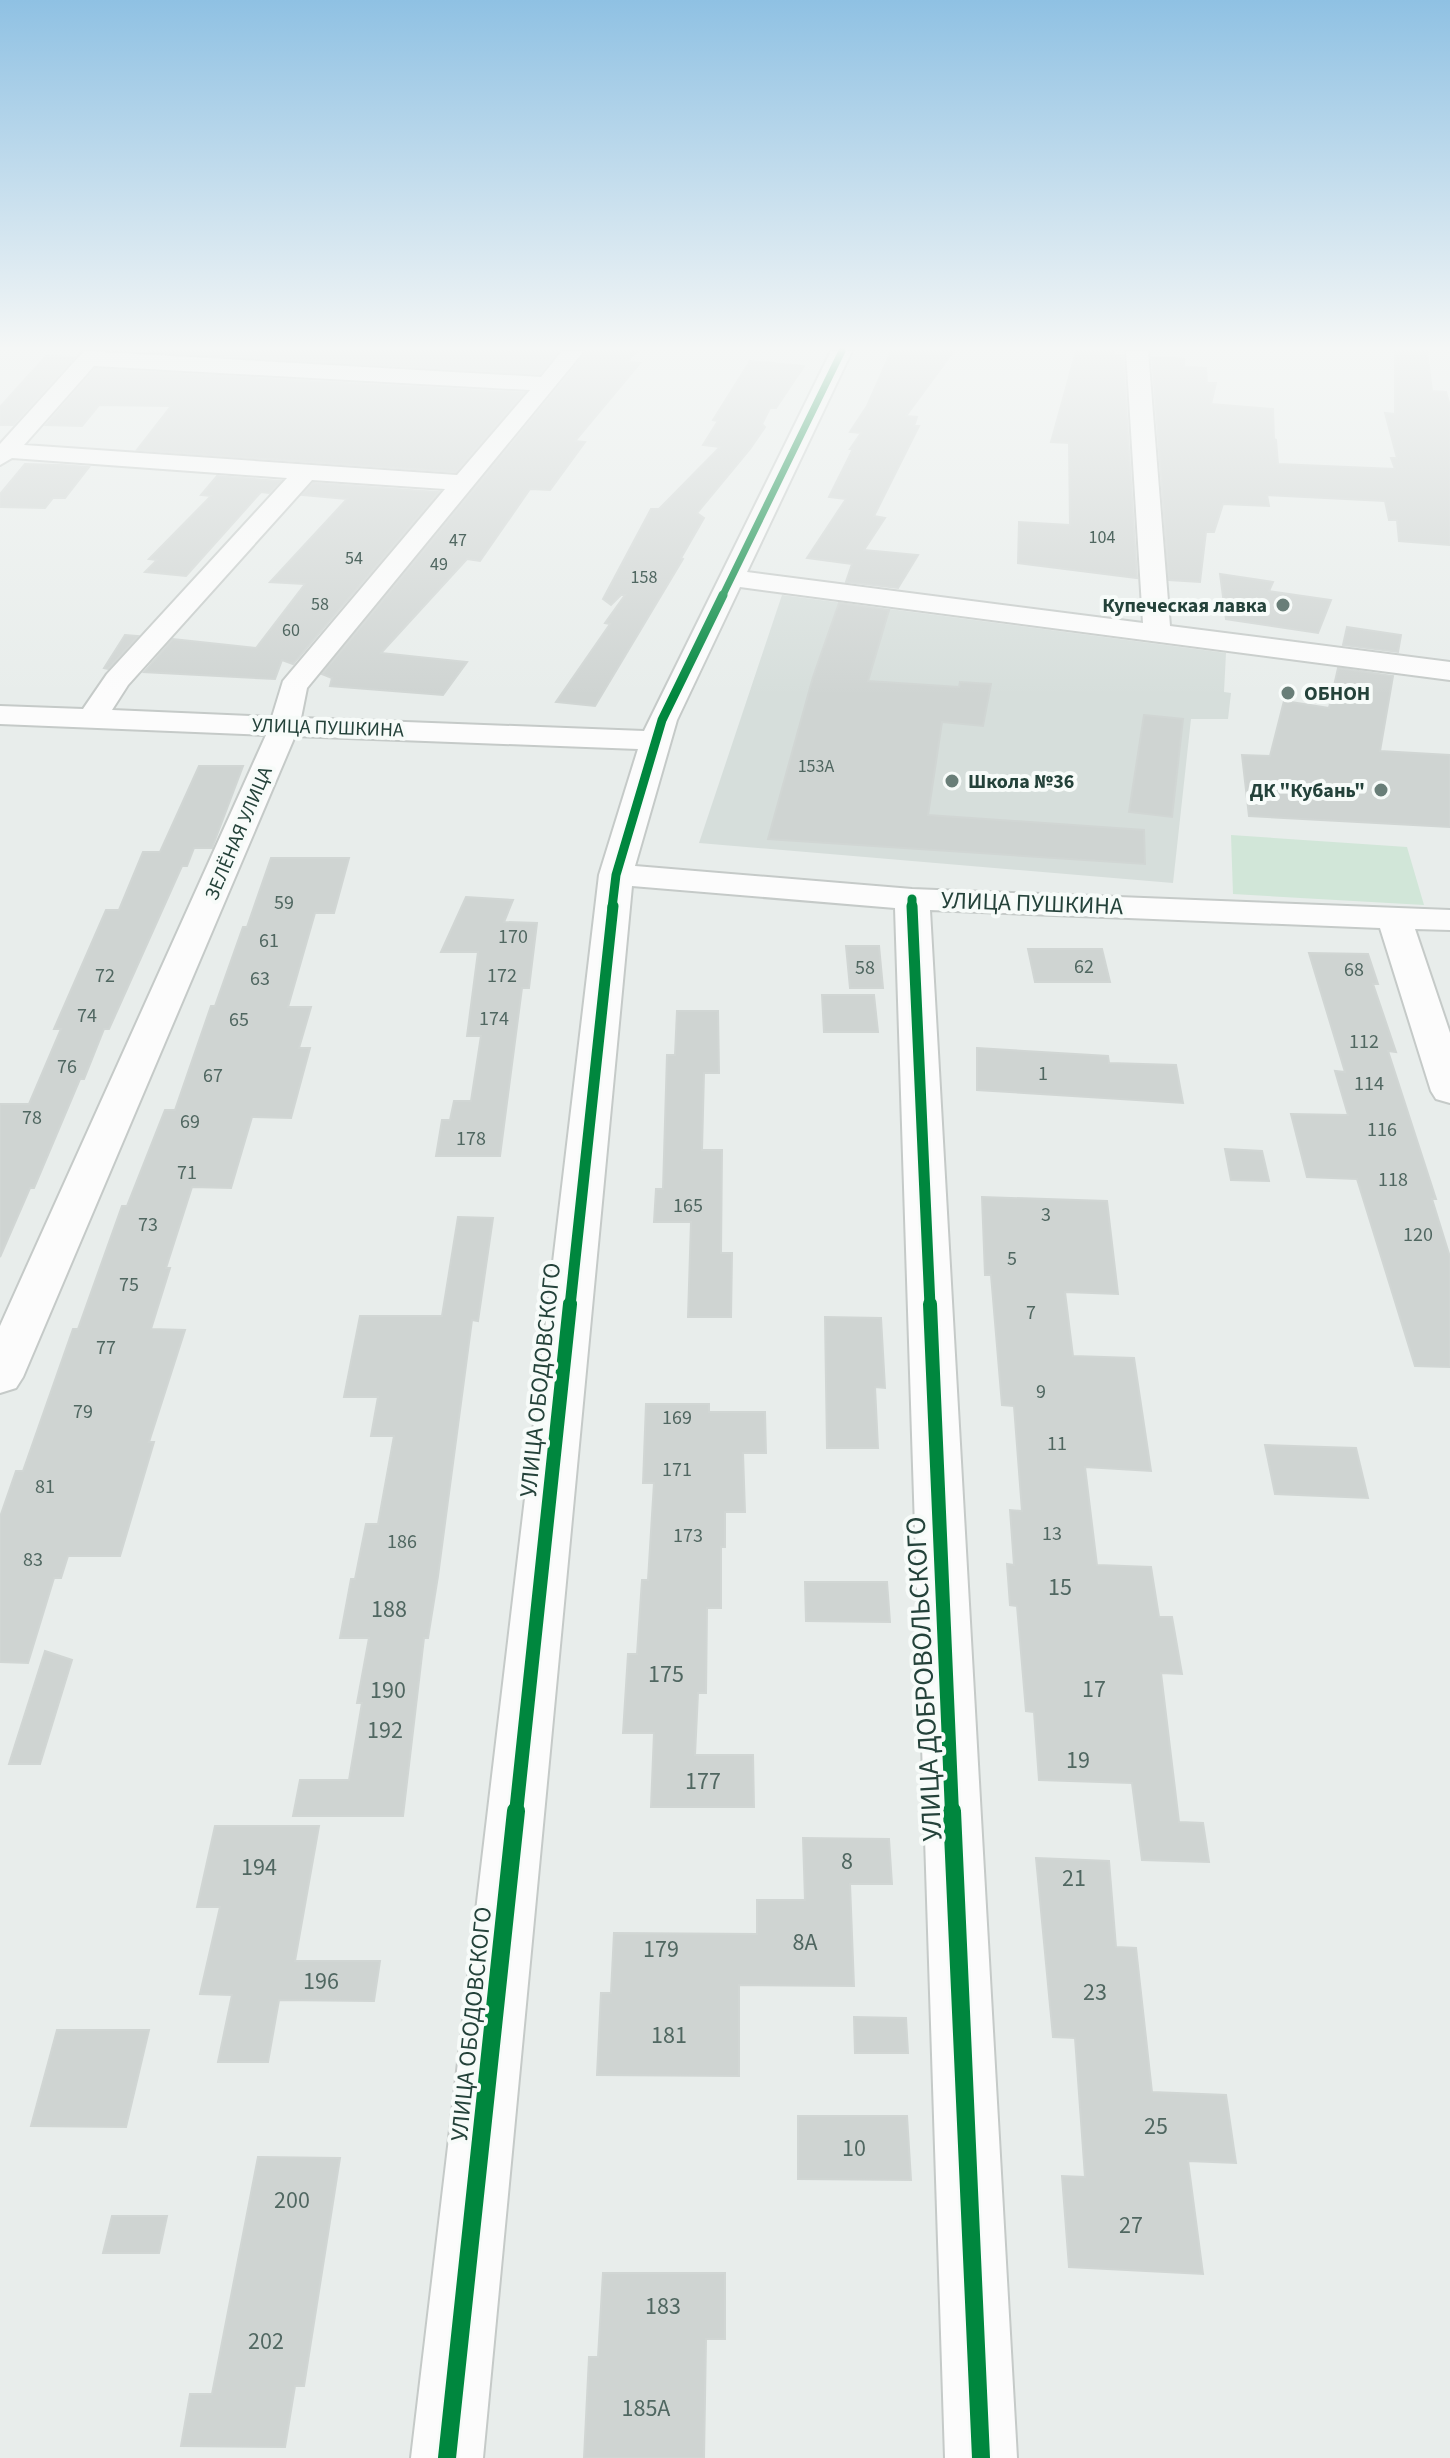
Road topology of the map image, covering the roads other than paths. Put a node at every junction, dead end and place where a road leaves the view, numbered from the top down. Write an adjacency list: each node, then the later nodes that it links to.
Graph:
1 (183, 466): 5 (street)
2 (476, 466): 6 (street, ЗЕЛЁНАЯ УЛИЦА)
3 (787, 466): 7 (street, УЛИЦА ОБОДОВСКОГО)
4 (1145, 466): 8 (street)
5 (305, 473): 6 (street); 11 (street)
6 (461, 483): 12 (street, ЗЕЛЁНАЯ УЛИЦА)
7 (733, 578): 8 (street); 13 (street, УЛИЦА ОБОДОВСКОГО)
8 (1157, 632): 9 (street)
9 (1450, 671)
10 (0, 715): 11 (street, УЛИЦА ПУШКИНА)
11 (92, 719): 12 (street, УЛИЦА ПУШКИНА)
12 (285, 725): 13 (street, УЛИЦА ПУШКИНА); 19 (street, ЗЕЛЁНАЯ УЛИЦА)
13 (655, 741): 14 (street, УЛИЦА ОБОДОВСКОГО)
14 (616, 875): 15 (street, УЛИЦА ПУШКИНА); 20 (street, УЛИЦА ОБОДОВСКОГО)
15 (912, 899): 16 (street, УЛИЦА ПУШКИНА); 21 (street, УЛИЦА ДОБРОВОЛЬСКОГО)
16 (1394, 917): 17 (street, УЛИЦА ПУШКИНА); 18 (street)
17 (1450, 920)
18 (1450, 1091)
19 (0, 1377)
20 (447, 2458)
21 (981, 2458)

